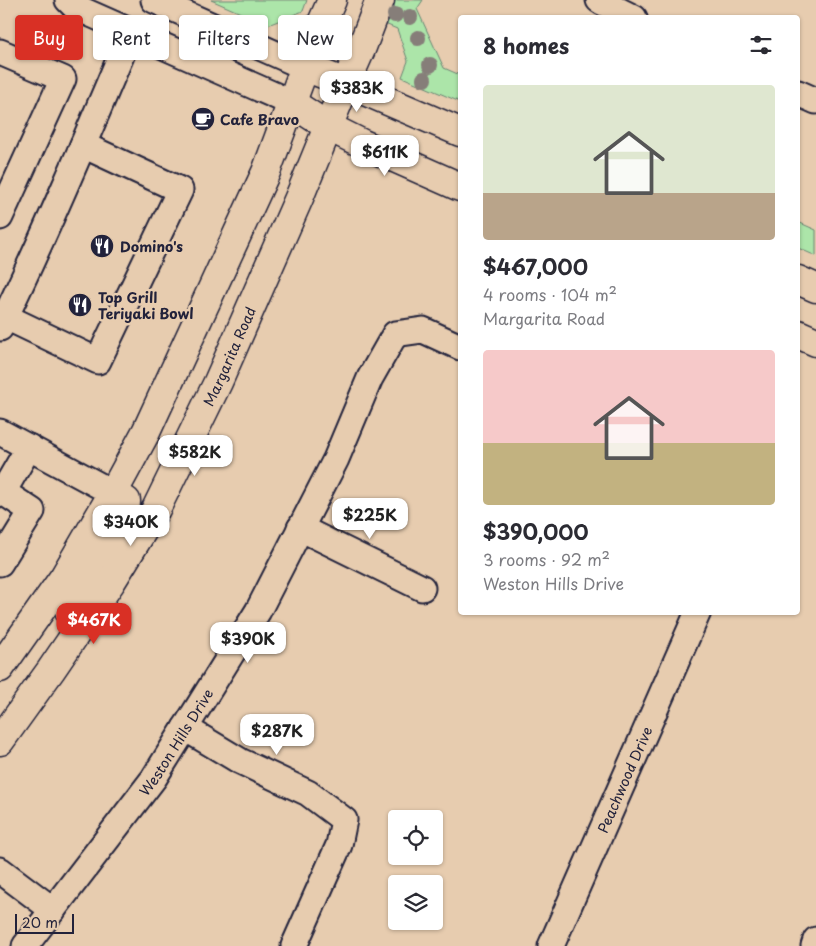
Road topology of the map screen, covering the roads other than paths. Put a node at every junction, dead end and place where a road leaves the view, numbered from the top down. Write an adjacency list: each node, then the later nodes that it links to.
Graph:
1 (68, 0): 6 (street)
2 (154, 0): 11 (street)
3 (332, 0): 11 (main road)
4 (380, 0): 12 (main road, Margarita Road)
5 (599, 0): 7 (street)
6 (93, 15)
7 (628, 15)
8 (169, 49): 13 (street)
9 (0, 52): 18 (street)
10 (119, 60): 16 (street)
11 (305, 67): 12 (main road); 13 (main road)
12 (346, 82): 14 (main road, Margarita Road); 15 (main road)
13 (292, 103): 14 (main road); 27 (main road)
14 (328, 127): 17 (main road); 32 (main road, Margarita Road)
15 (458, 131)
16 (83, 145): 21 (street); 21 (street)
17 (458, 186)
18 (0, 217)
19 (800, 281): 20 (main road)
20 (816, 288)
21 (3, 322)
22 (800, 335): 23 (main road)
23 (816, 342)
24 (458, 346): 28 (street, Weston Hills Drive)
25 (0, 432): 26 (street)
26 (28, 447): 27 (street); 29 (street)
27 (113, 493): 32 (main road); 33 (main road)
28 (300, 528): 30 (street); 34 (street, Weston Hills Drive)
29 (0, 563)
30 (422, 588)
31 (697, 615): 41 (street, Peachwood Drive)
32 (73, 637): 35 (main road, Margarita Road)
33 (0, 668)
34 (185, 728): 37 (street, Weston Hills Drive); 40 (street)
35 (0, 741)
36 (0, 870): 37 (street)
37 (53, 910): 39 (street, Weston Hills Drive)
38 (816, 940): 42 (street)
39 (25, 946)
40 (294, 946)
41 (552, 946)
42 (814, 946)

